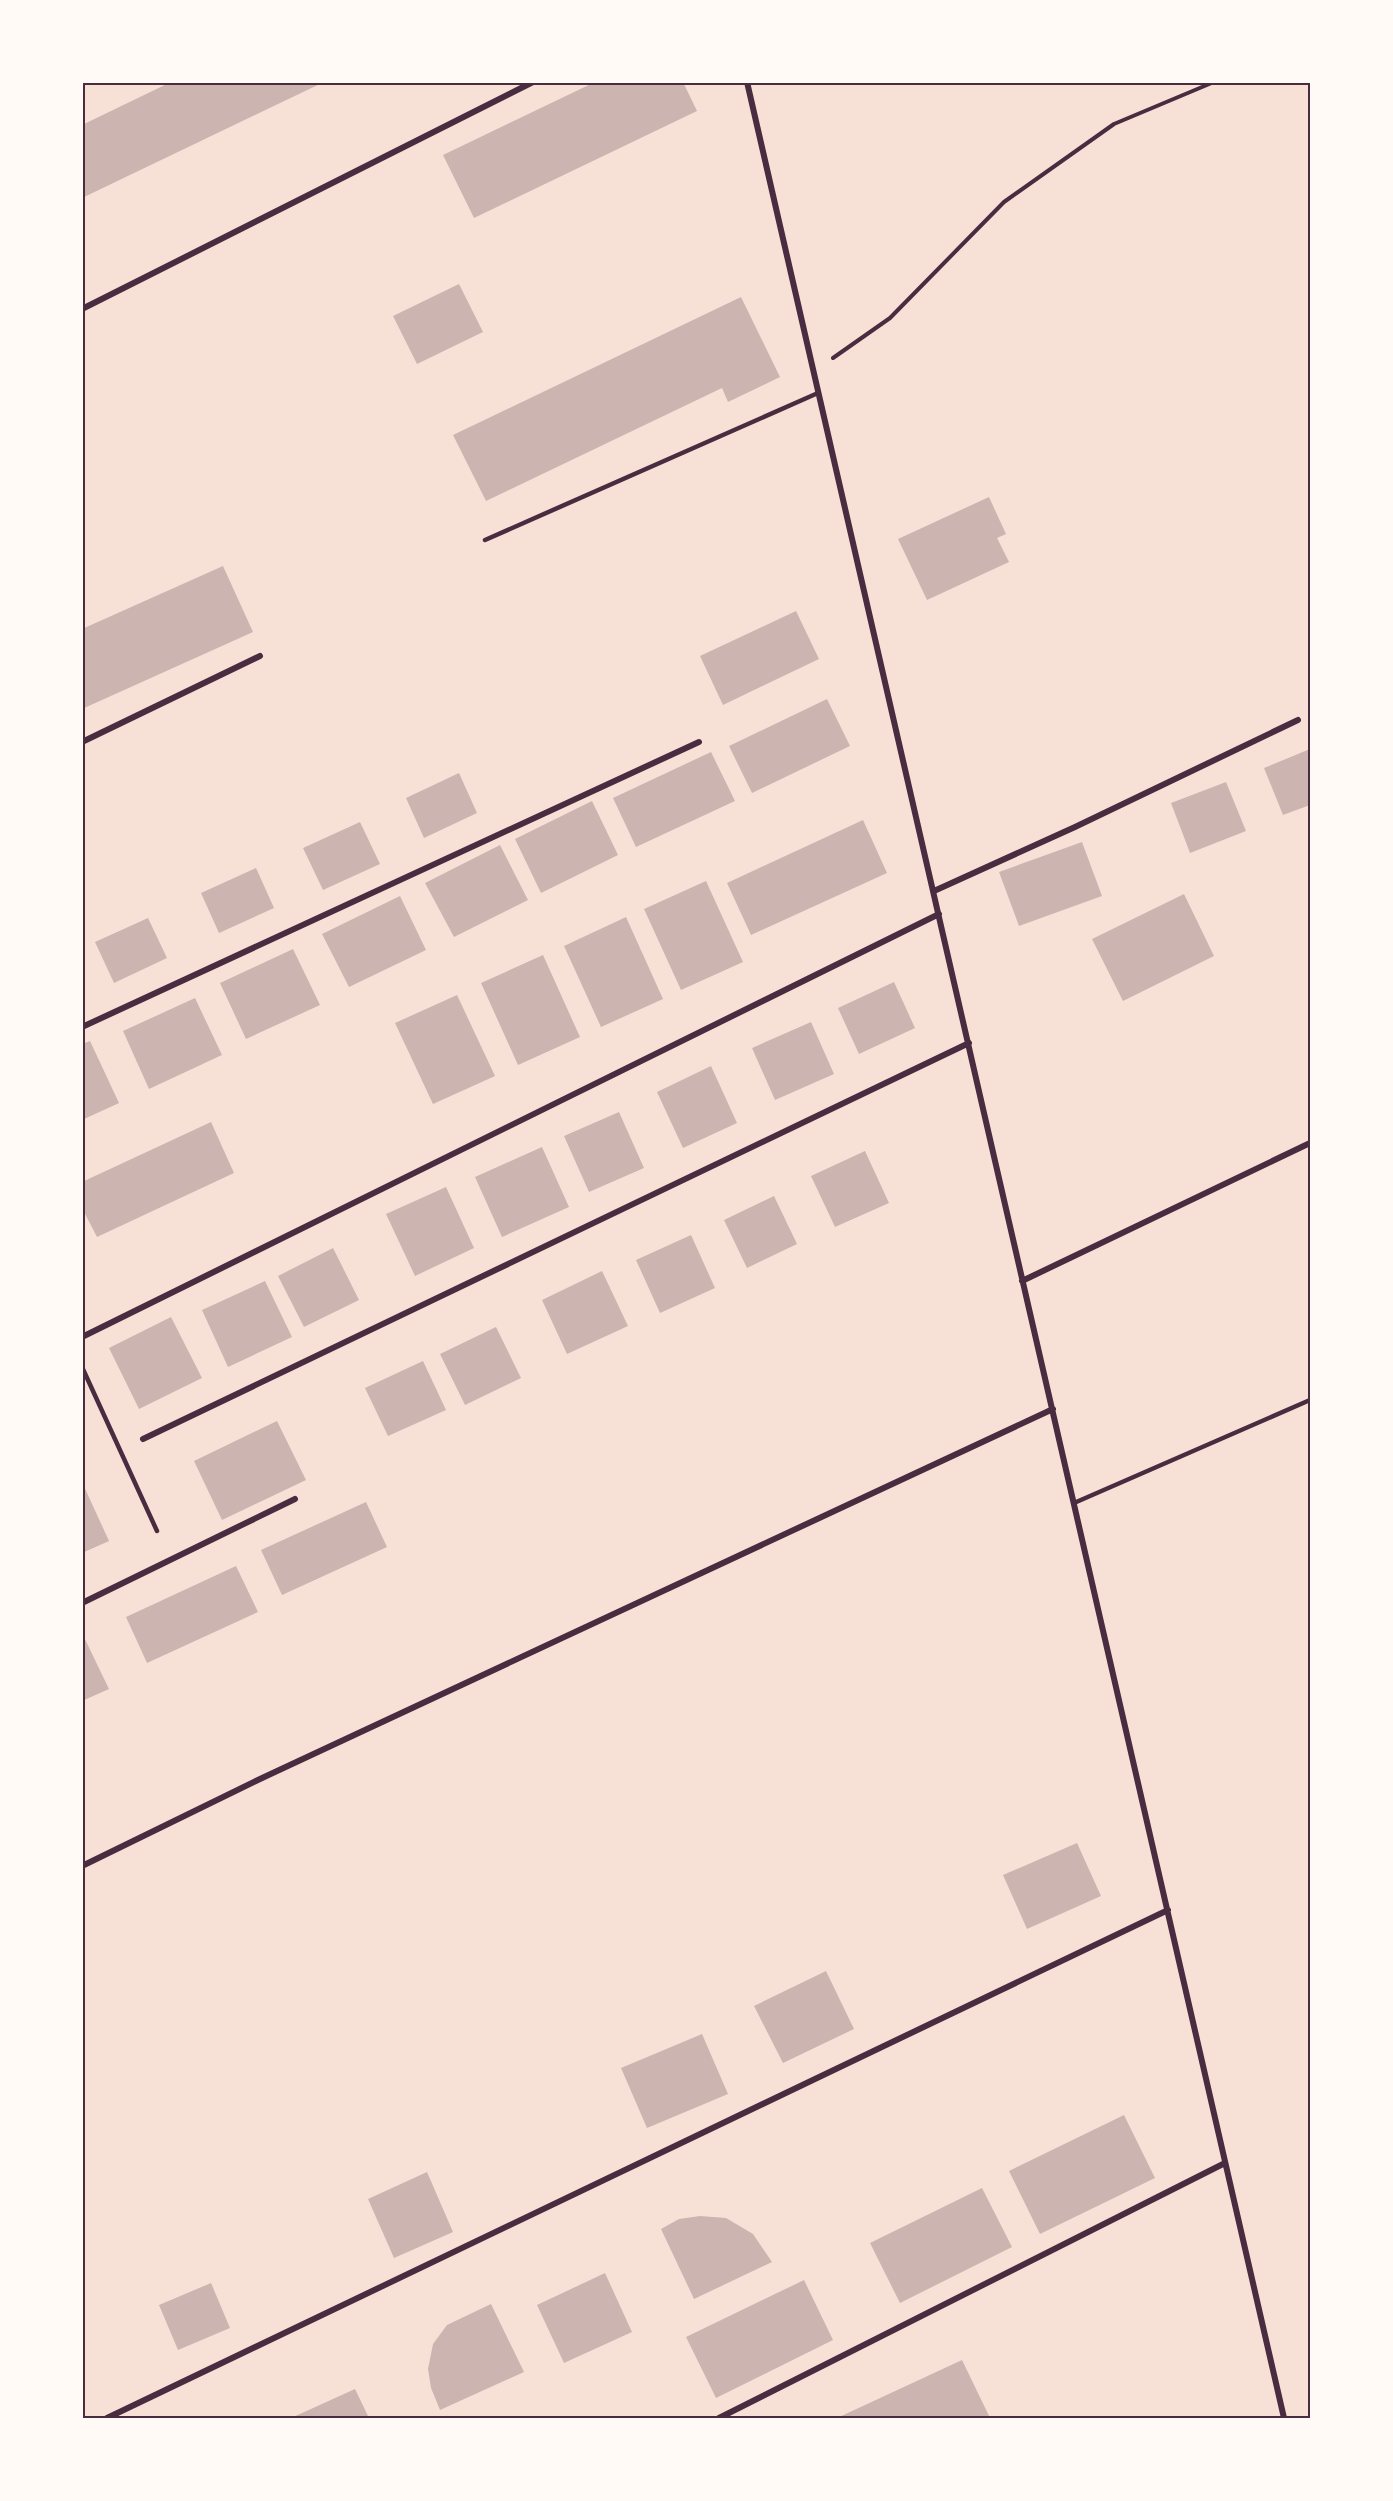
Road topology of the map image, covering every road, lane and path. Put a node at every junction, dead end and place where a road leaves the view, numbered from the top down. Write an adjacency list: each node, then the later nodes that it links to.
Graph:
1 (534, 82): 4 (street)
2 (747, 82): 5 (street)
3 (1214, 82): 5 (path)
4 (82, 309)
5 (813, 373): 6 (street)
6 (818, 393): 7 (lane); 12 (street)
7 (485, 540)
8 (260, 656): 10 (street)
9 (1298, 720): 12 (street)
10 (82, 742)
11 (699, 742): 14 (street)
12 (934, 891): 13 (street)
13 (939, 914): 15 (street); 18 (street)
14 (82, 1027)
15 (969, 1043): 17 (street); 22 (street)
16 (1311, 1143): 17 (street)
17 (1022, 1281): 21 (street)
18 (82, 1337)
19 (82, 1367): 25 (lane)
20 (1311, 1400): 24 (lane)
21 (1053, 1409): 24 (street); 27 (street)
22 (143, 1439)
23 (295, 1499): 26 (street)
24 (1074, 1503): 28 (street)
25 (157, 1531)
26 (82, 1603)
27 (82, 1866)
28 (1168, 1910): 29 (street); 30 (street)
29 (1225, 2163): 31 (street); 32 (street)
30 (107, 2418)
31 (719, 2418)
32 (1284, 2418)

